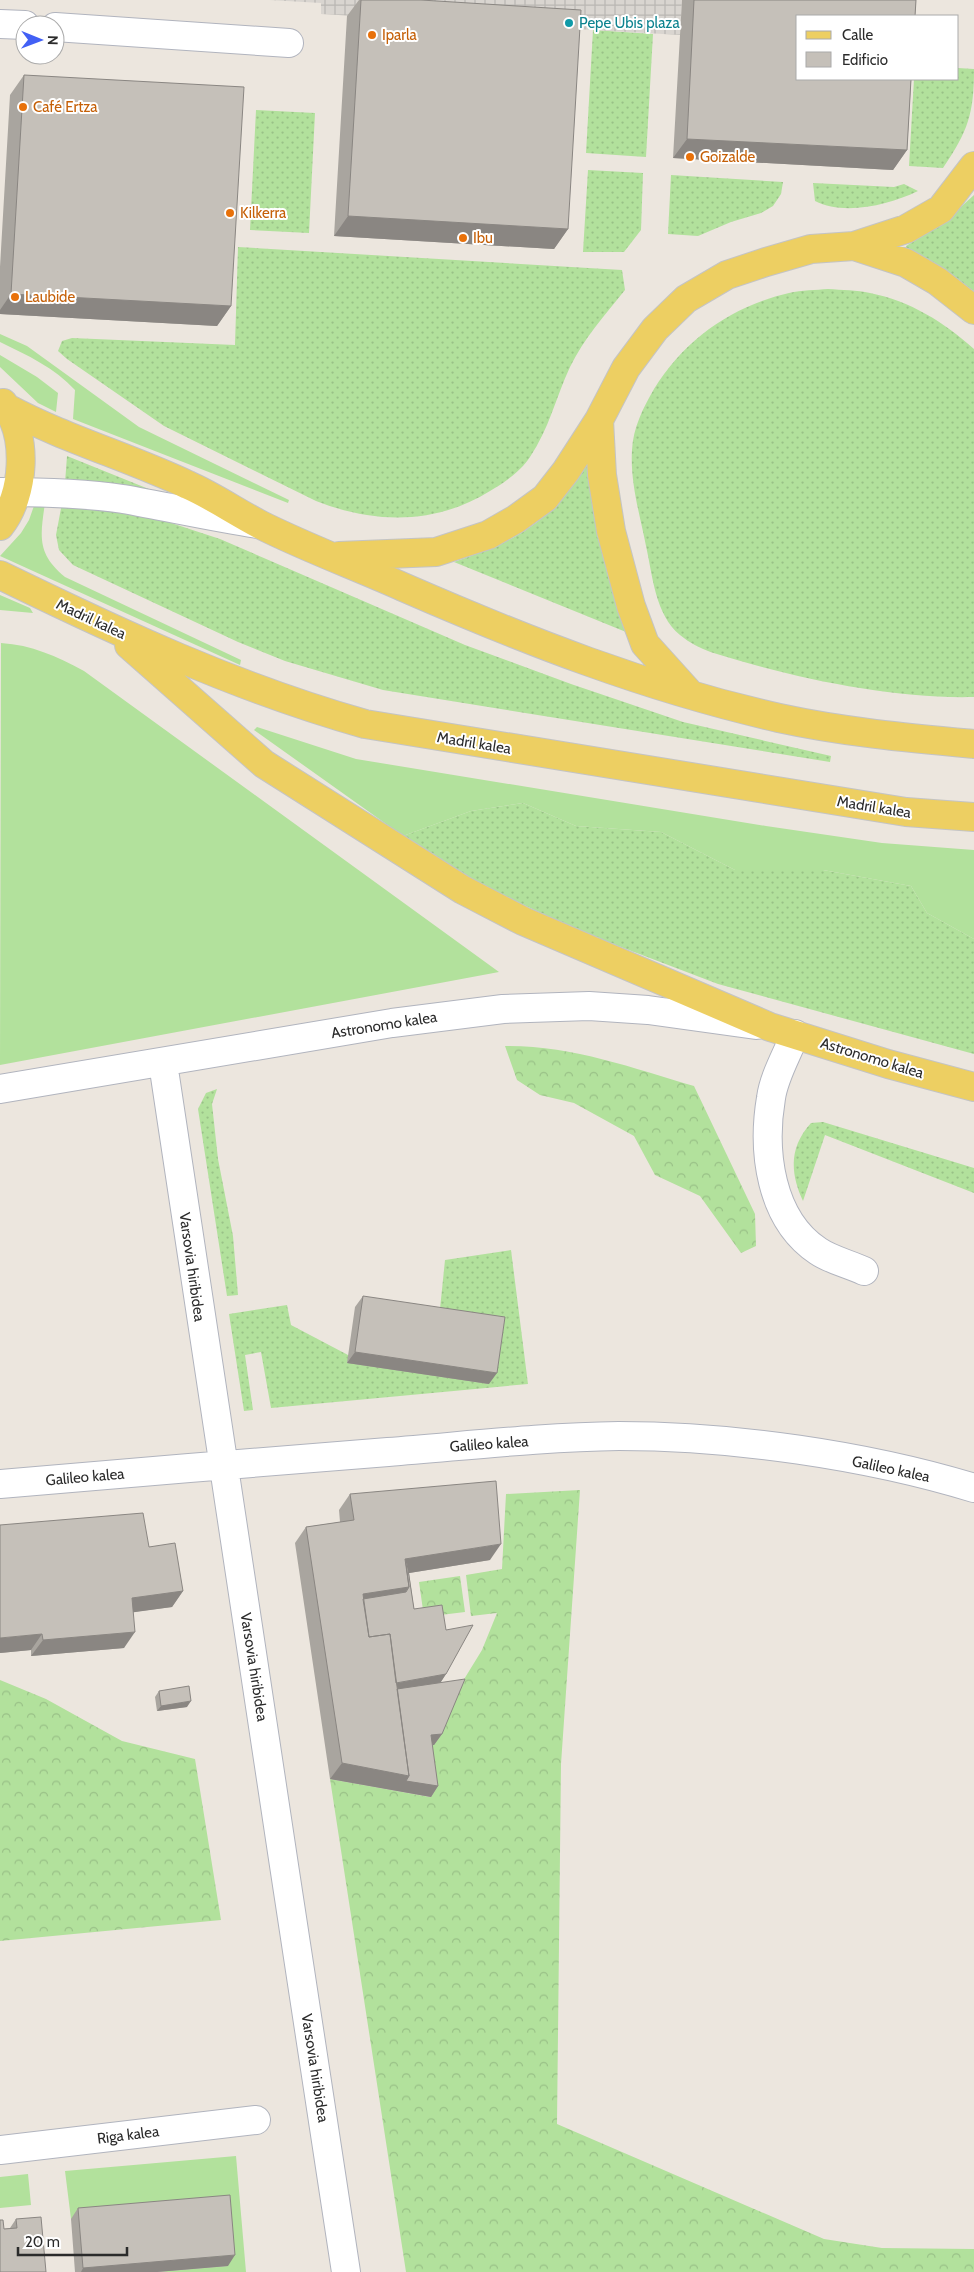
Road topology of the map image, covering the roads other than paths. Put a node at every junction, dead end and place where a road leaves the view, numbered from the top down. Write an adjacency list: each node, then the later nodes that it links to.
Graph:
1 (0, 24): 2 (street)
2 (15, 25)
3 (65, 28): 4 (street)
4 (289, 43)
5 (974, 166): 6 (main road)
6 (854, 246): 7 (main road); 9 (main road)
7 (974, 310)
8 (4, 404): 10 (main road); 11 (main road)
9 (599, 420): 13 (main road); 16 (main road)
10 (8, 492): 11 (street); 12 (main road)
11 (261, 525): 13 (main road)
12 (0, 526)
13 (332, 556): 16 (main road)
14 (0, 575): 15 (main road, Madril kalea)
15 (113, 630): 18 (main road, Madril kalea); 19 (main road, Astronomo kalea)
16 (692, 696): 17 (main road)
17 (974, 744)
18 (974, 817)
19 (783, 1030): 20 (street, Astronomo kalea); 21 (main road, Astronomo kalea); 23 (street)
20 (163, 1063): 22 (street, Astronomo kalea); 24 (street, Varsovia hiribidea)
21 (974, 1087)
22 (0, 1088)
23 (864, 1271)
24 (222, 1466): 25 (street, Galileo kalea); 26 (street, Galileo kalea); 29 (street, Varsovia hiribidea)
25 (0, 1484)
26 (974, 1488)
27 (256, 2120): 28 (street, Riga kalea)
28 (0, 2150)
29 (346, 2272)

